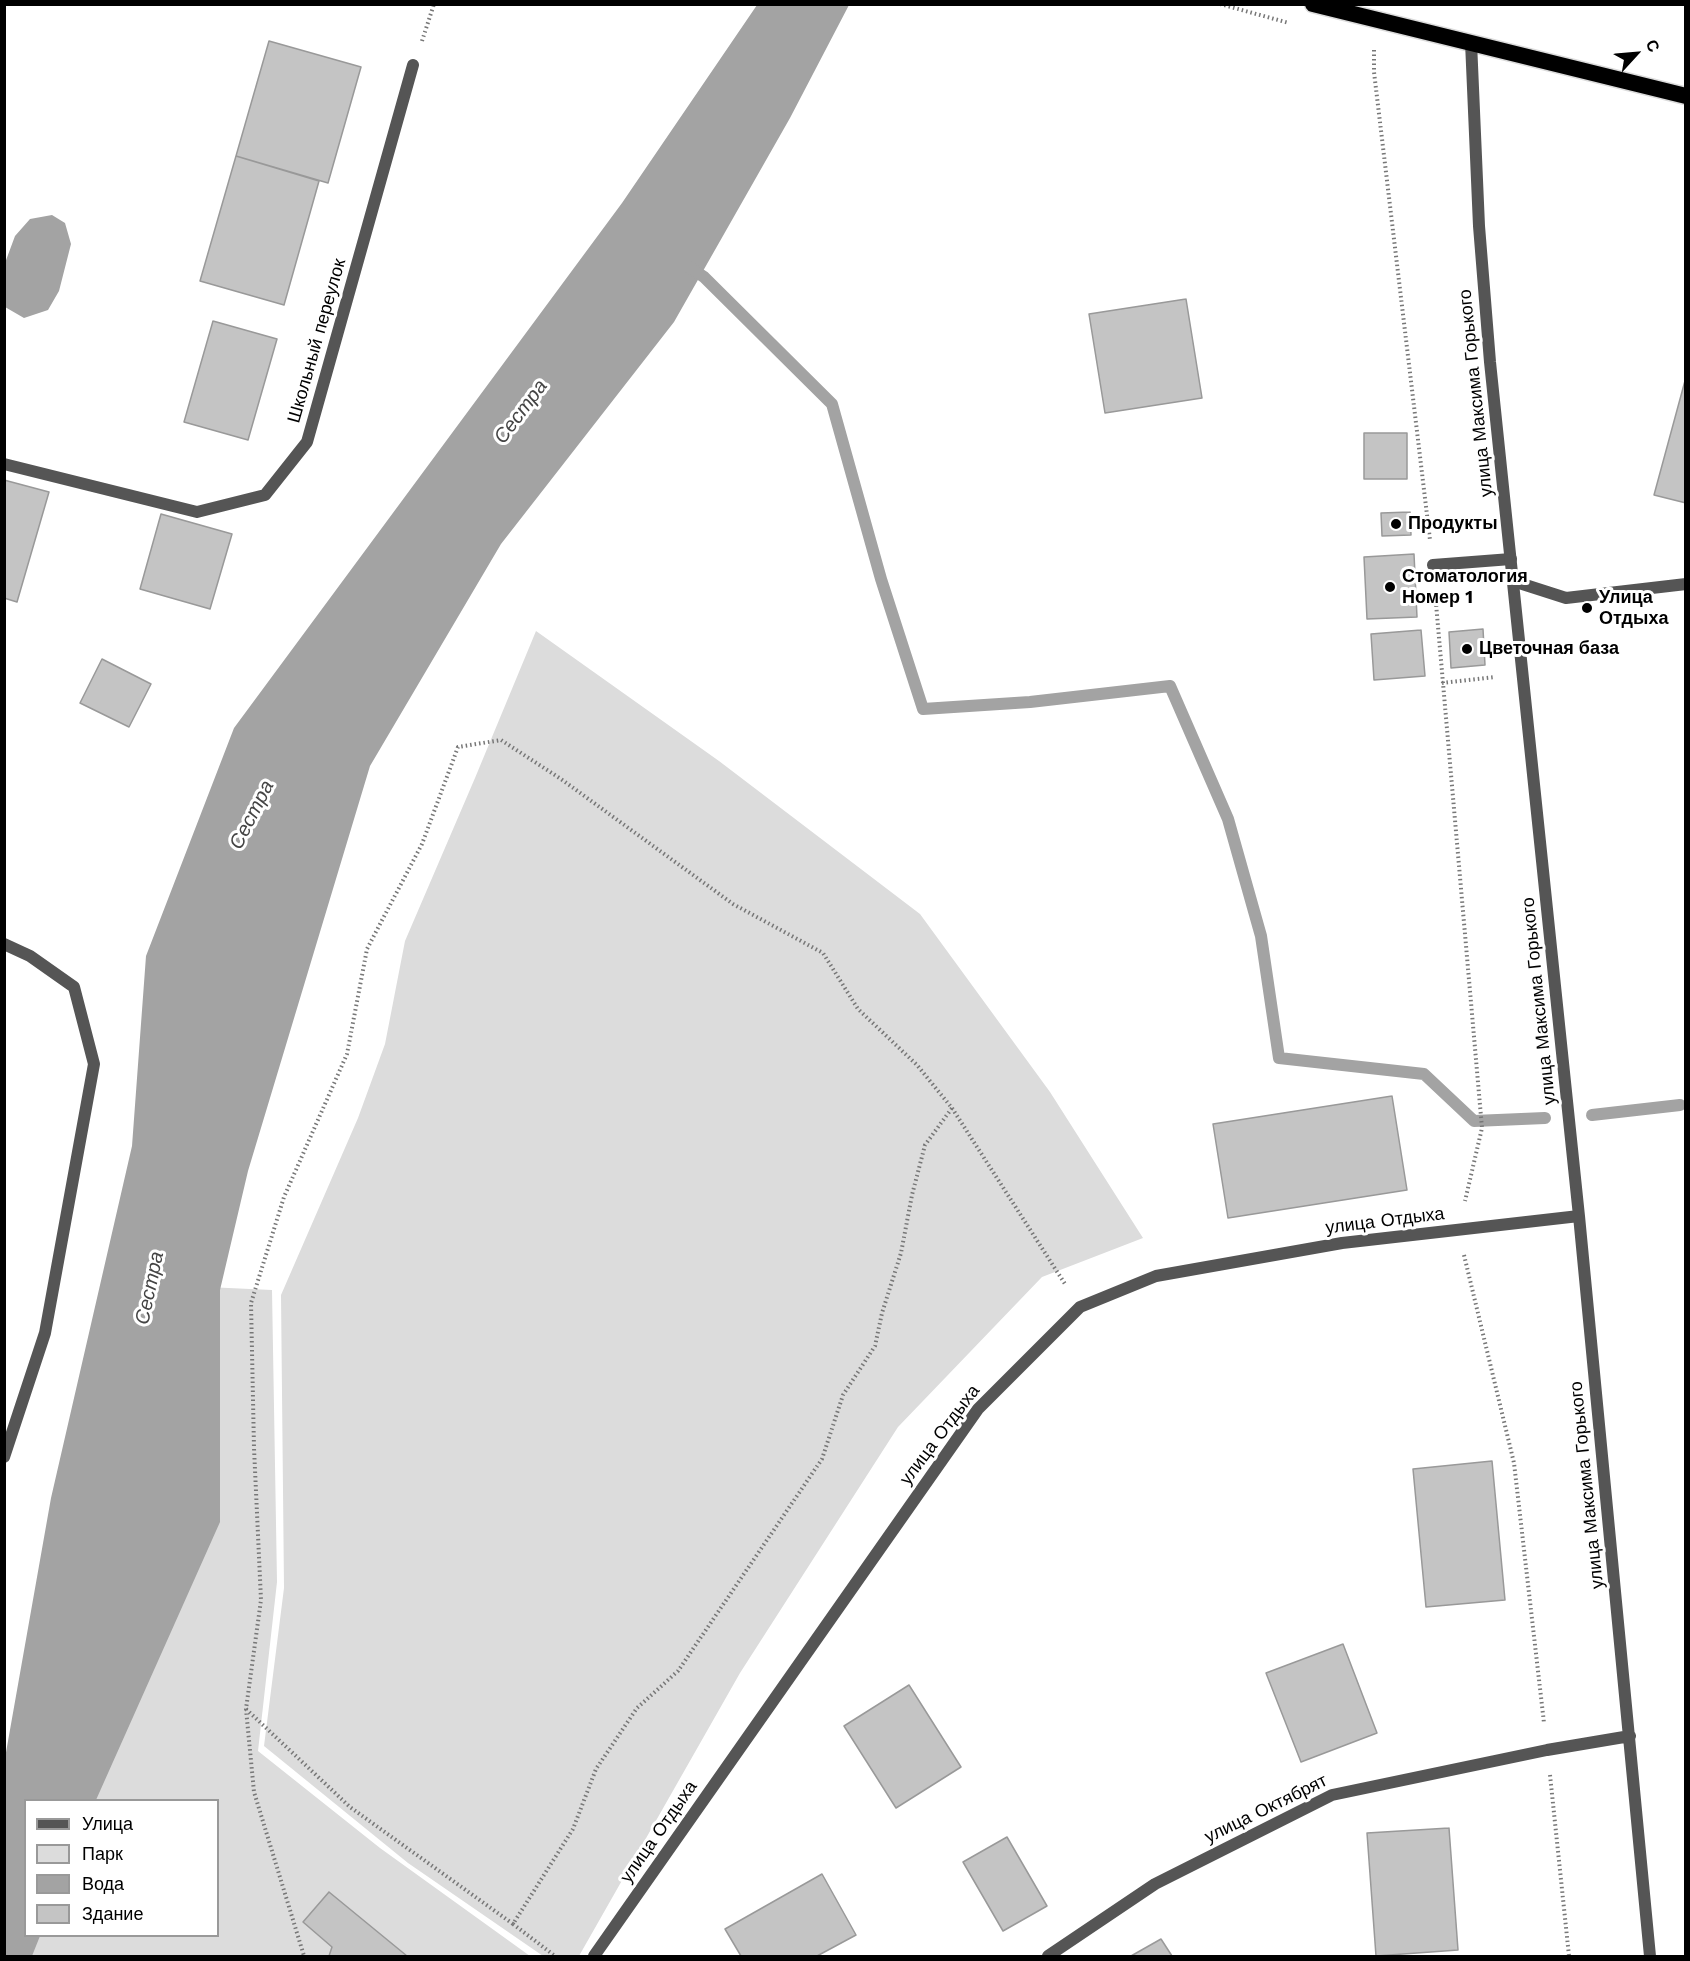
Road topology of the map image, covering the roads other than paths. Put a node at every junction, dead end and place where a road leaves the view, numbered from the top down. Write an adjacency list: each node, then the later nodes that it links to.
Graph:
1 (1313, 4): 2 (highway)
2 (1471, 42): 4 (highway); 6 (street, улица Максима Горького)
3 (413, 65): 5 (street, Школьный переулок)
4 (1686, 96)
5 (4, 465)
6 (1511, 559): 7 (street); 8 (street, улица Максима Горького)
7 (1433, 565)
8 (1513, 581): 9 (street); 11 (street, улица Максима Горького)
9 (1686, 584)
10 (4, 944): 12 (street)
11 (1579, 1216): 13 (street, улица Максима Горького); 14 (street, улица Отдыха)
12 (4, 1457)
13 (1630, 1736): 15 (street, улица Октябрят); 16 (street, улица Максима Горького)
14 (594, 1956)
15 (1048, 1956)
16 (1650, 1956)

